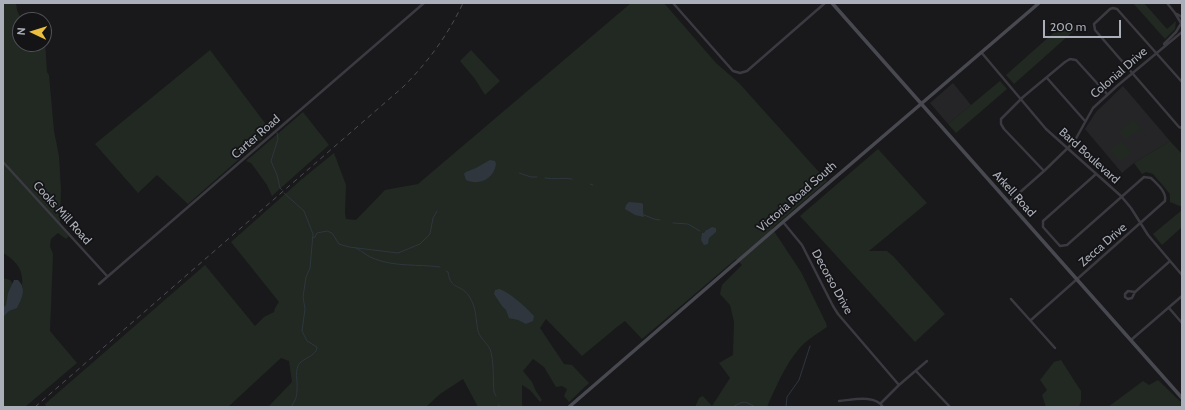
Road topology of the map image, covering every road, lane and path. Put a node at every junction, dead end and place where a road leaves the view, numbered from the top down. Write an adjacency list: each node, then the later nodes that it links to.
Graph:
1 (424, 3): 32 (street, Carter Road)
2 (672, 3): 3 (street)
3 (825, 3)
4 (832, 3): 19 (main road, Arkell Road)
5 (1039, 3): 12 (main road, Victoria Road South)
6 (1167, 3): 7 (street)
7 (1176, 13): 8 (street); 9 (street)
8 (1182, 17)
9 (1181, 23): 10 (street); 11 (street, Colonial Drive)
10 (1182, 31): 11 (street, Colonial Drive)
11 (1163, 46): 13 (street, Colonial Drive)
12 (981, 52): 18 (street, Bard Boulevard); 19 (main road, Victoria Road South)
13 (1156, 52): 14 (street, Colonial Drive); 14 (street); 16 (street)
14 (1132, 73): 17 (street, Colonial Drive); 21 (street)
15 (1046, 78): 17 (street); 18 (street); 20 (street)
16 (1182, 82)
17 (1107, 94): 20 (street, Colonial Drive)
18 (1020, 100): 22 (street, Bard Boulevard); 24 (street)
19 (921, 103): 27 (main road, Arkell Road); 28 (main road, Victoria Road South)
20 (1085, 121): 22 (street, Colonial Drive)
21 (1182, 128)
22 (1068, 148): 24 (street, Colonial Drive); 25 (street, Bard Boulevard)
23 (3, 162): 32 (street, Cooks Mill Road)
24 (1044, 171): 27 (street, Colonial Drive)
25 (1096, 174): 26 (street, Bard Boulevard); 26 (street)
26 (1121, 196): 29 (street, Bard Boulevard); 29 (street, Zecca Drive)
27 (1009, 202): 33 (main road, Arkell Road)
28 (782, 222): 45 (street, Decorso Drive); 49 (main road, Victoria Road South)
29 (1141, 224): 30 (street, Bard Boulevard); 33 (street, Zecca Drive)
30 (1170, 261): 31 (street, Bard Boulevard); 35 (street)
31 (1182, 275)
32 (107, 276): 34 (street, Carter Road)
33 (1077, 280): 39 (street, Zecca Drive); 41 (main road, Arkell Road)
34 (99, 284)
35 (1135, 292)
36 (1182, 296): 38 (street)
37 (1011, 299): 39 (street)
38 (1168, 308): 40 (street); 41 (street)
39 (1031, 320): 42 (street)
40 (1182, 323)
41 (1131, 340): 46 (main road, Arkell Road)
42 (1055, 348)
43 (927, 361): 44 (street)
44 (916, 371): 45 (street); 51 (street)
45 (899, 385): 48 (street)
46 (1182, 398)
47 (839, 401): 48 (street)
48 (881, 403): 50 (street)
49 (569, 407)
50 (884, 407)
51 (950, 407)

